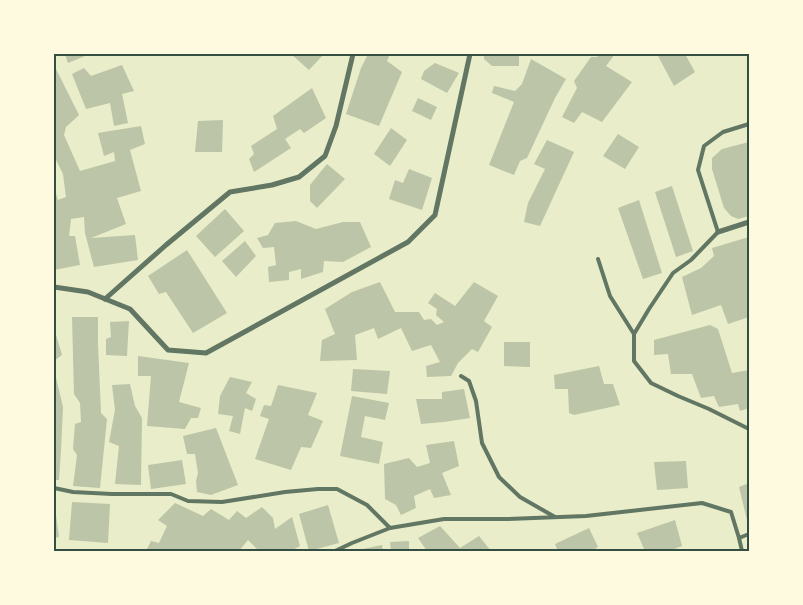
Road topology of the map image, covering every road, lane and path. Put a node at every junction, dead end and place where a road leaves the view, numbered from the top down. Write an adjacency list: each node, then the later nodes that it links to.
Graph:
1 (354, 54): 8 (street)
2 (470, 54): 8 (street)
3 (749, 124): 5 (lane)
4 (749, 222): 5 (street)
5 (718, 232): 9 (lane)
6 (598, 259): 9 (lane)
7 (54, 287): 8 (street)
8 (105, 299)
9 (634, 334): 11 (lane)
10 (461, 376): 13 (lane)
11 (749, 427)
12 (54, 488): 14 (lane)
13 (554, 517): 14 (lane); 16 (lane)
14 (390, 528): 17 (lane)
15 (749, 534): 16 (lane)
16 (739, 538): 18 (lane)
17 (335, 551)
18 (742, 551)

